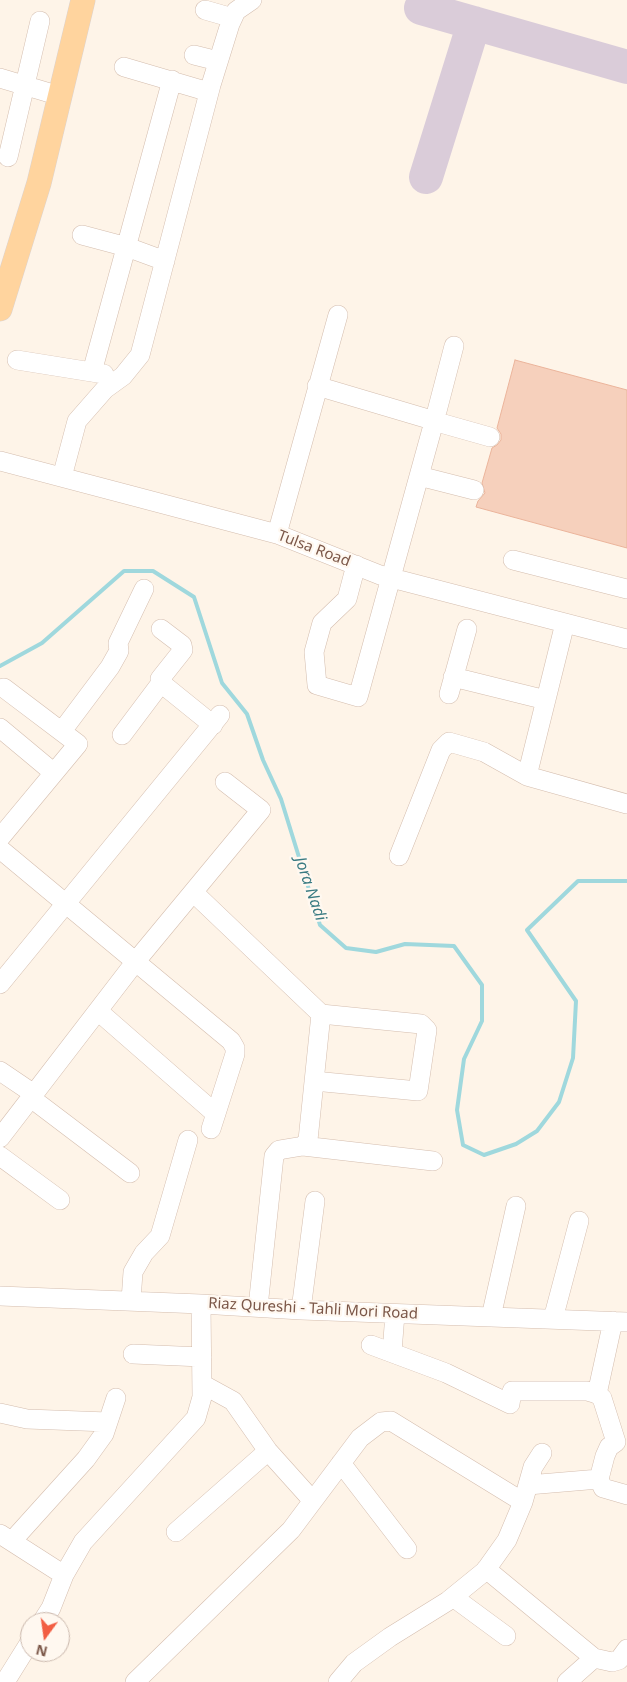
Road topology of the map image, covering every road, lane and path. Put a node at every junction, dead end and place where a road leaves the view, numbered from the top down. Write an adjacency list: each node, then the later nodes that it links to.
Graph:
1 (83, 0): 13 (main road)
2 (252, 0): 4 (street)
3 (205, 10): 4 (street)
4 (233, 18): 7 (street)
5 (40, 21): 11 (street)
6 (194, 55): 7 (street)
7 (218, 61): 12 (street)
8 (124, 67): 10 (street)
9 (0, 78): 11 (street)
10 (172, 80): 12 (street); 16 (street)
11 (24, 86): 13 (street); 14 (street)
12 (209, 92): 17 (street)
13 (60, 96): 18 (main road)
14 (8, 158)
15 (82, 235): 16 (street)
16 (127, 247): 17 (street); 22 (street)
17 (165, 261): 23 (street)
18 (0, 309)
19 (338, 315): 24 (street)
20 (454, 346): 25 (street)
21 (17, 360): 22 (street)
22 (92, 372): 23 (street)
23 (123, 376): 29 (street)
24 (317, 386): 25 (street); 31 (street)
25 (434, 420): 26 (street); 28 (street)
26 (490, 437)
27 (0, 461): 29 (street, Tulsa Road)
28 (419, 476): 30 (street); 34 (street)
29 (62, 477): 31 (street, Tulsa Road)
30 (474, 490)
31 (277, 534): 33 (street, Tulsa Road)
32 (512, 560): 36 (street)
33 (356, 565): 34 (street, Tulsa Road); 34 (street)
34 (392, 578): 37 (street, Tulsa Road)
35 (144, 589): 45 (street)
36 (627, 589)
37 (565, 623): 40 (street, Tulsa Road); 43 (street)
38 (161, 629): 41 (street)
39 (468, 629): 43 (street)
40 (627, 639)
41 (161, 683): 46 (street); 55 (street)
42 (4, 688): 45 (street)
43 (546, 700): 48 (street)
44 (0, 728): 47 (street)
45 (62, 732): 47 (street)
46 (122, 735)
47 (54, 773): 51 (street)
48 (527, 776): 50 (street); 53 (street)
49 (225, 782): 54 (street)
50 (627, 804)
51 (0, 838)
52 (0, 849): 55 (street)
53 (399, 856)
54 (193, 892): 56 (street); 59 (street)
55 (65, 903): 56 (street); 57 (street)
56 (136, 961): 58 (street); 58 (street)
57 (0, 984)
58 (98, 1011): 62 (street)
59 (321, 1014): 61 (street); 61 (street)
60 (0, 1071): 62 (street)
61 (314, 1082): 65 (street)
62 (32, 1096): 63 (street); 68 (street)
63 (0, 1138)
64 (188, 1140): 74 (street)
65 (302, 1146): 67 (street); 76 (street)
66 (0, 1156): 69 (street)
67 (433, 1161)
68 (130, 1173)
69 (60, 1200)
70 (315, 1201): 77 (street)
71 (516, 1206): 79 (street)
72 (579, 1221): 80 (street)
73 (0, 1296): 74 (street, Riaz Qureshi - Tahli Mori Road)
74 (131, 1301): 75 (street, Riaz Qureshi - Tahli Mori Road)
75 (202, 1304): 76 (street, Riaz Qureshi - Tahli Mori Road); 85 (street)
76 (258, 1307): 77 (street, Riaz Qureshi - Tahli Mori Road)
77 (301, 1310): 78 (street, Riaz Qureshi - Tahli Mori Road)
78 (395, 1314): 79 (street, Riaz Qureshi - Tahli Mori Road); 83 (street)
79 (491, 1317): 80 (street, Riaz Qureshi - Tahli Mori Road)
80 (553, 1319): 81 (street, Riaz Qureshi - Tahli Mori Road)
81 (620, 1322): 87 (street)
82 (371, 1345): 83 (street)
83 (392, 1352): 87 (street)
84 (133, 1354): 85 (street)
85 (202, 1357): 86 (street)
86 (202, 1384): 92 (street); 103 (street)
87 (597, 1394): 91 (street)
88 (116, 1398): 90 (street)
89 (0, 1413): 90 (street)
90 (108, 1422): 100 (street)
91 (621, 1443): 95 (street)
92 (268, 1451): 98 (street); 99 (street)
93 (542, 1453): 96 (street)
94 (341, 1463): 96 (street); 98 (street); 101 (street)
95 (599, 1479): 96 (street); 97 (street)
96 (526, 1494): 102 (street)
97 (627, 1495)
98 (312, 1500): 111 (street)
99 (176, 1532)
100 (6, 1538): 103 (street)
101 (407, 1549)
102 (486, 1569): 104 (street); 109 (street)
103 (64, 1575): 105 (street)
104 (453, 1597): 106 (street); 112 (street)
105 (48, 1612)
106 (506, 1636)
107 (627, 1649): 109 (street)
108 (20, 1658): 110 (street)
109 (594, 1658): 113 (street)
110 (5, 1682)
111 (135, 1682)
112 (338, 1682)
113 (567, 1682)

